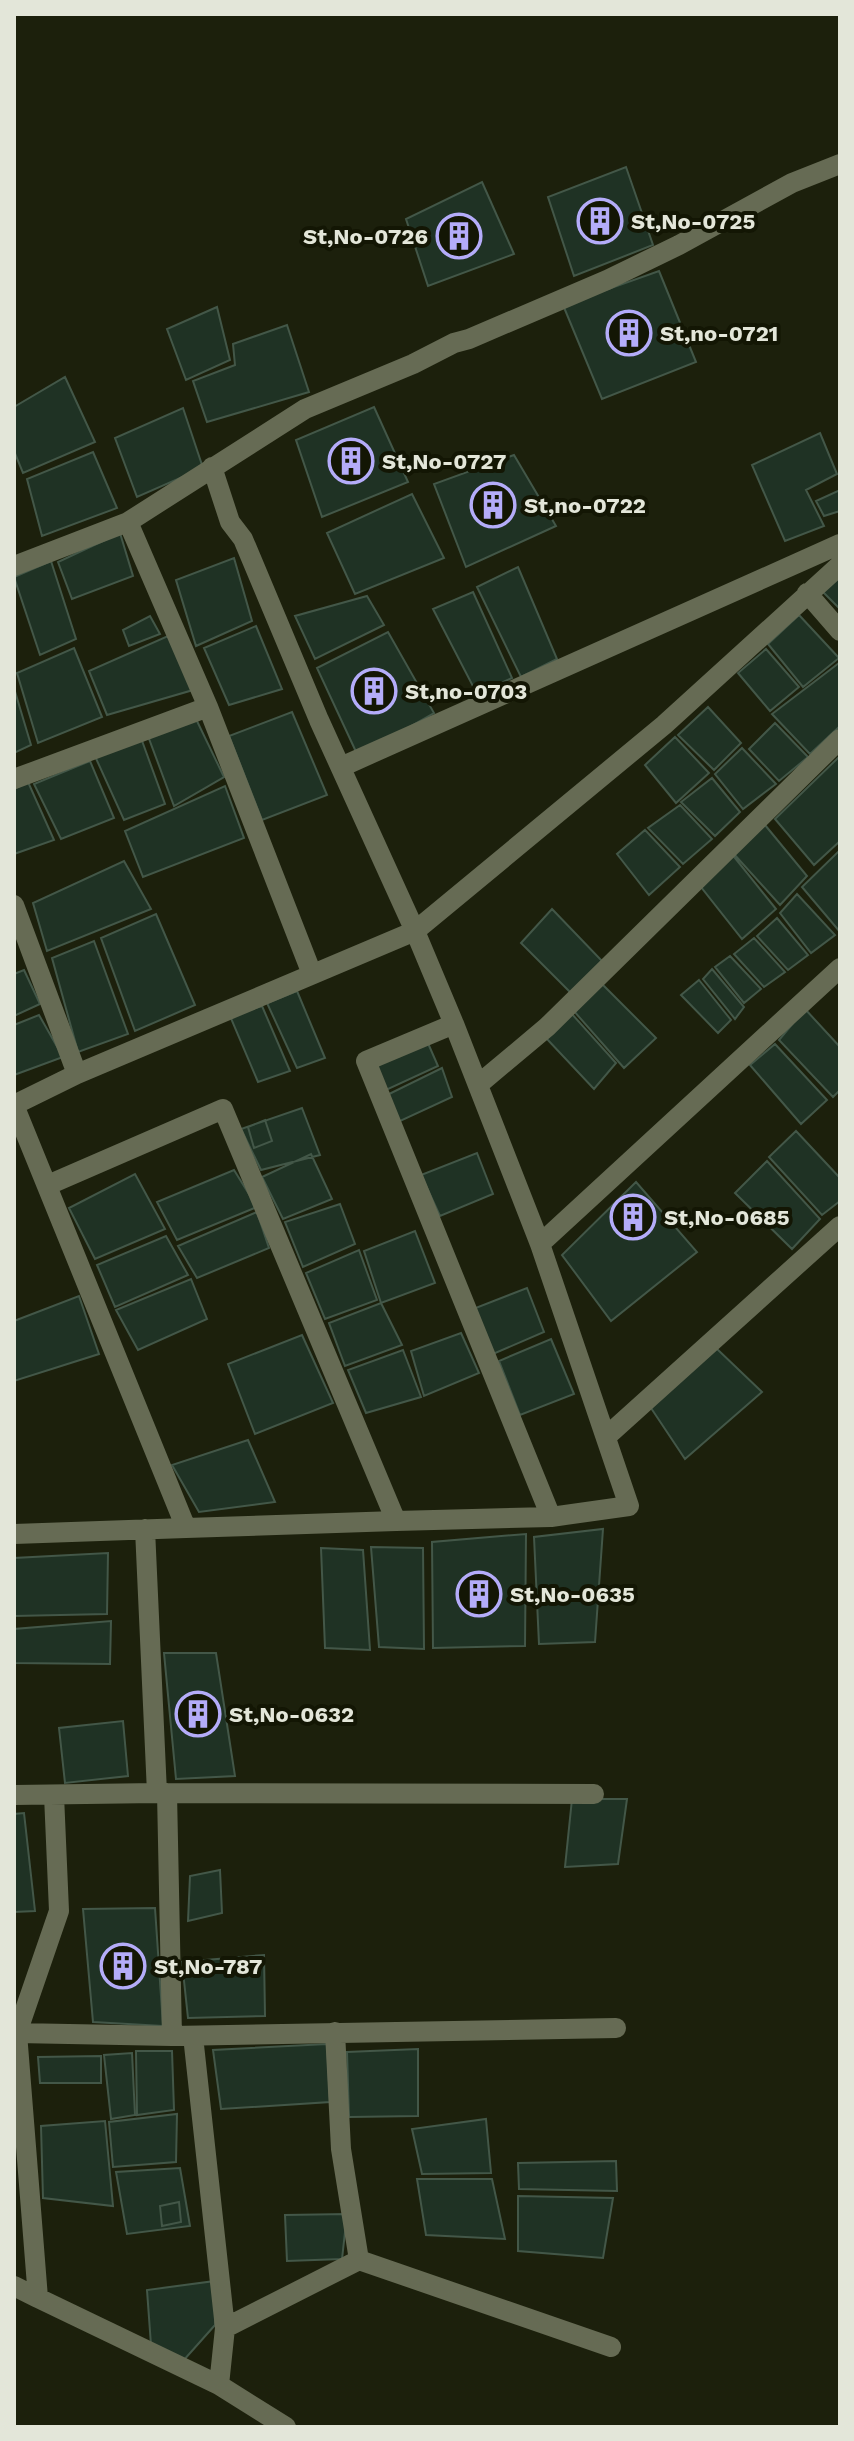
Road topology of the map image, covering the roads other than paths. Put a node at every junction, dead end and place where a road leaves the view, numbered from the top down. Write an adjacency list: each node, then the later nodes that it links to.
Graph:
1 (840, 164): 2 (street)
2 (212, 467): 3 (street); 11 (street)
3 (128, 522): 6 (street); 9 (street)
4 (840, 544): 11 (street)
5 (840, 565): 7 (street)
6 (14, 566)
7 (807, 593): 8 (street); 14 (street)
8 (840, 631)
9 (208, 707): 12 (street); 16 (street)
10 (840, 739): 19 (street)
11 (341, 767): 14 (street)
12 (14, 779)
13 (14, 905): 18 (street)
14 (415, 931): 16 (street); 17 (street)
15 (840, 968): 23 (street)
16 (312, 974): 18 (street)
17 (454, 1024): 19 (street); 25 (street)
18 (77, 1074): 20 (street)
19 (479, 1084): 23 (street)
20 (15, 1105): 21 (street)
21 (48, 1185): 26 (street); 27 (street)
22 (840, 1226): 24 (street)
23 (540, 1244): 24 (street)
24 (607, 1436): 25 (street)
25 (551, 1517): 26 (street)
26 (396, 1521): 27 (street)
27 (186, 1528): 28 (street)
28 (145, 1529): 29 (street); 30 (street)
29 (14, 1534)
30 (162, 1793): 31 (street); 33 (street); 37 (street)
31 (594, 1794)
32 (14, 1795): 33 (street)
33 (54, 1795): 36 (street)
34 (616, 2028): 35 (street)
35 (335, 2032): 38 (street); 39 (street)
36 (15, 2033): 37 (street); 41 (street)
37 (172, 2036): 38 (street)
38 (193, 2036): 42 (street)
39 (359, 2260): 42 (street); 43 (street)
40 (14, 2286): 41 (street)
41 (38, 2298): 44 (street)
42 (225, 2328): 44 (street)
43 (611, 2347)
44 (219, 2385): 45 (street)
45 (286, 2427)

